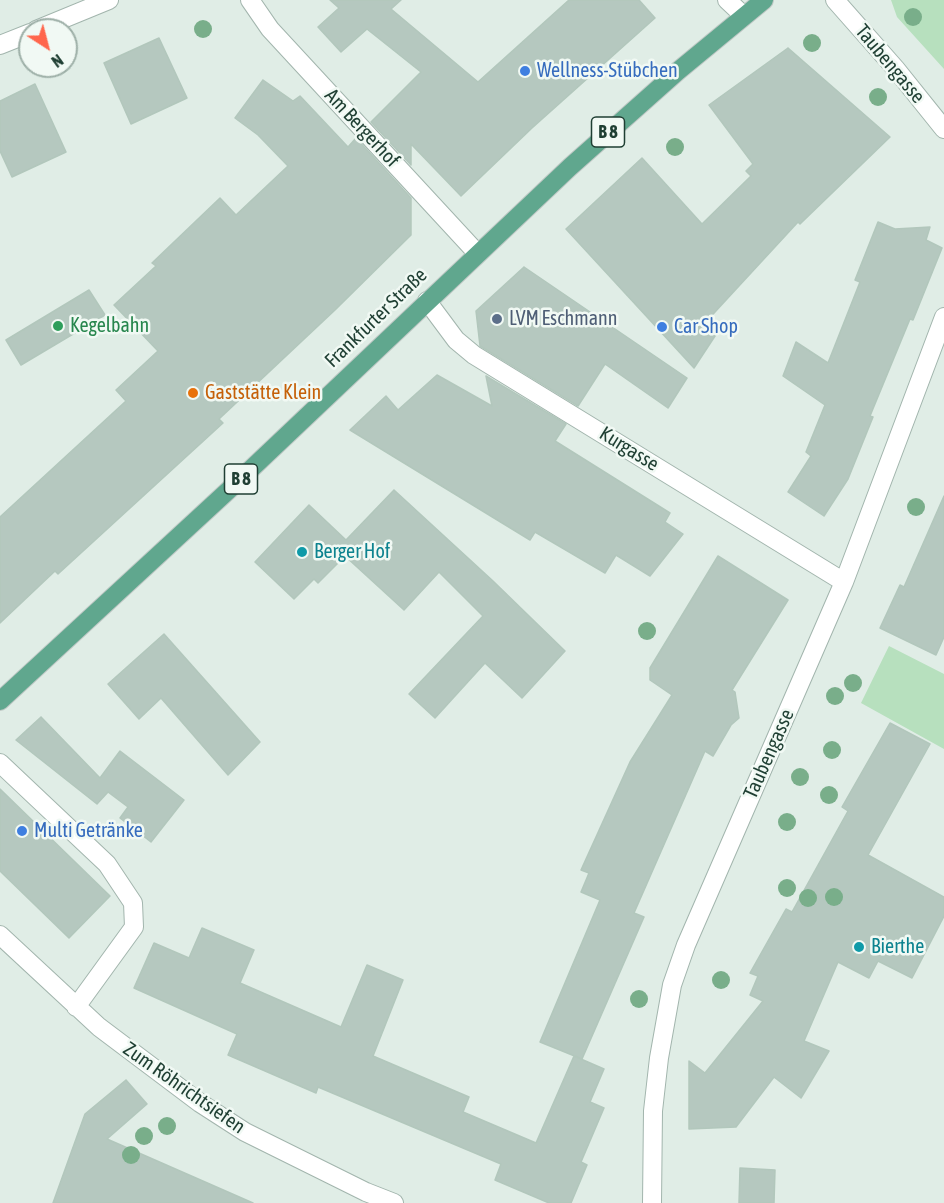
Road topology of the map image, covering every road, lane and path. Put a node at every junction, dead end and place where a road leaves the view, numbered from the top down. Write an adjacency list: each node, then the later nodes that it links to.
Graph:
1 (109, 0): 7 (street)
2 (250, 0): 11 (street, Am Bergerhof)
3 (726, 0): 6 (street)
4 (764, 0): 6 (main road, Frankfurter Straße / B 8)
5 (835, 0): 10 (street, Taubengasse)
6 (744, 16): 11 (main road, Frankfurter Straße / B 8)
7 (65, 18)
8 (18, 38): 9 (street)
9 (0, 45)
10 (944, 129)
11 (477, 253): 12 (main road, Frankfurter Straße / B 8)
12 (427, 301): 14 (street, Kurgasse); 15 (main road, Frankfurter Straße / B 8)
13 (944, 317): 14 (street, Taubengasse)
14 (844, 582): 20 (street, Taubengasse)
15 (0, 701)
16 (0, 763): 18 (street)
17 (0, 935): 18 (street, Zum Röhrichtsiefen)
18 (76, 1007): 19 (street, Zum Röhrichtsiefen)
19 (394, 1203)
20 (652, 1203)

